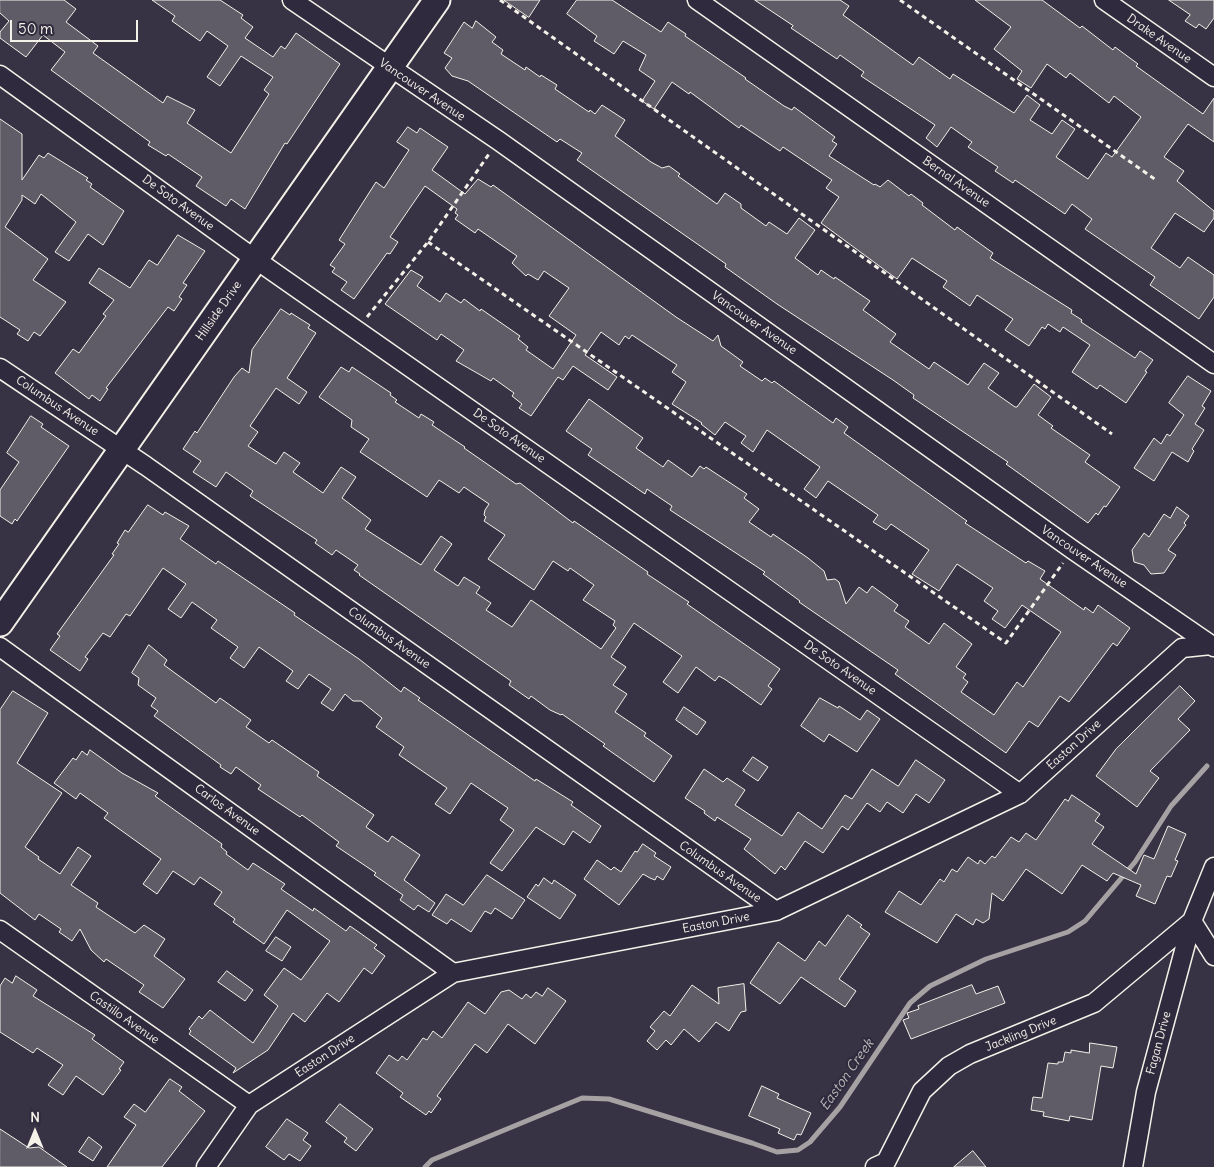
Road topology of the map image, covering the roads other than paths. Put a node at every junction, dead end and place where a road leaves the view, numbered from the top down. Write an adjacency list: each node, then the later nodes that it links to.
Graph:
1 (292, 0): 5 (street, Vancouver Avenue)
2 (437, 0): 5 (main road, Hillside Drive)
3 (697, 0): 9 (street, Bernal Avenue)
4 (1104, 0): 7 (street, Drake Avenue)
5 (389, 68): 8 (main road, Hillside Drive); 13 (street, Vancouver Avenue)
6 (0, 75): 8 (street, De Soto Avenue)
7 (1214, 77)
8 (256, 259): 11 (main road, Hillside Drive); 15 (street, De Soto Avenue)
9 (1214, 364)
10 (0, 368): 11 (street, Columbus Avenue)
11 (122, 450): 12 (main road, Hillside Drive); 17 (street, Columbus Avenue)
12 (0, 622)
13 (1213, 646): 15 (street, Easton Drive)
14 (0, 647): 21 (street, Carlos Avenue)
15 (1020, 794): 17 (street, Easton Drive)
16 (1214, 867): 18 (street, Fagan Drive)
17 (776, 911): 21 (street, Easton Drive)
18 (1192, 921): 20 (street); 24 (street, Jackling Drive); 25 (street, Fagan Drive)
19 (0, 930): 22 (street, Castillo Avenue)
20 (1214, 956)
21 (453, 973): 22 (street, Easton Drive)
22 (249, 1105): 23 (street, Easton Drive)
23 (206, 1167)
24 (876, 1167)
25 (1133, 1167)

